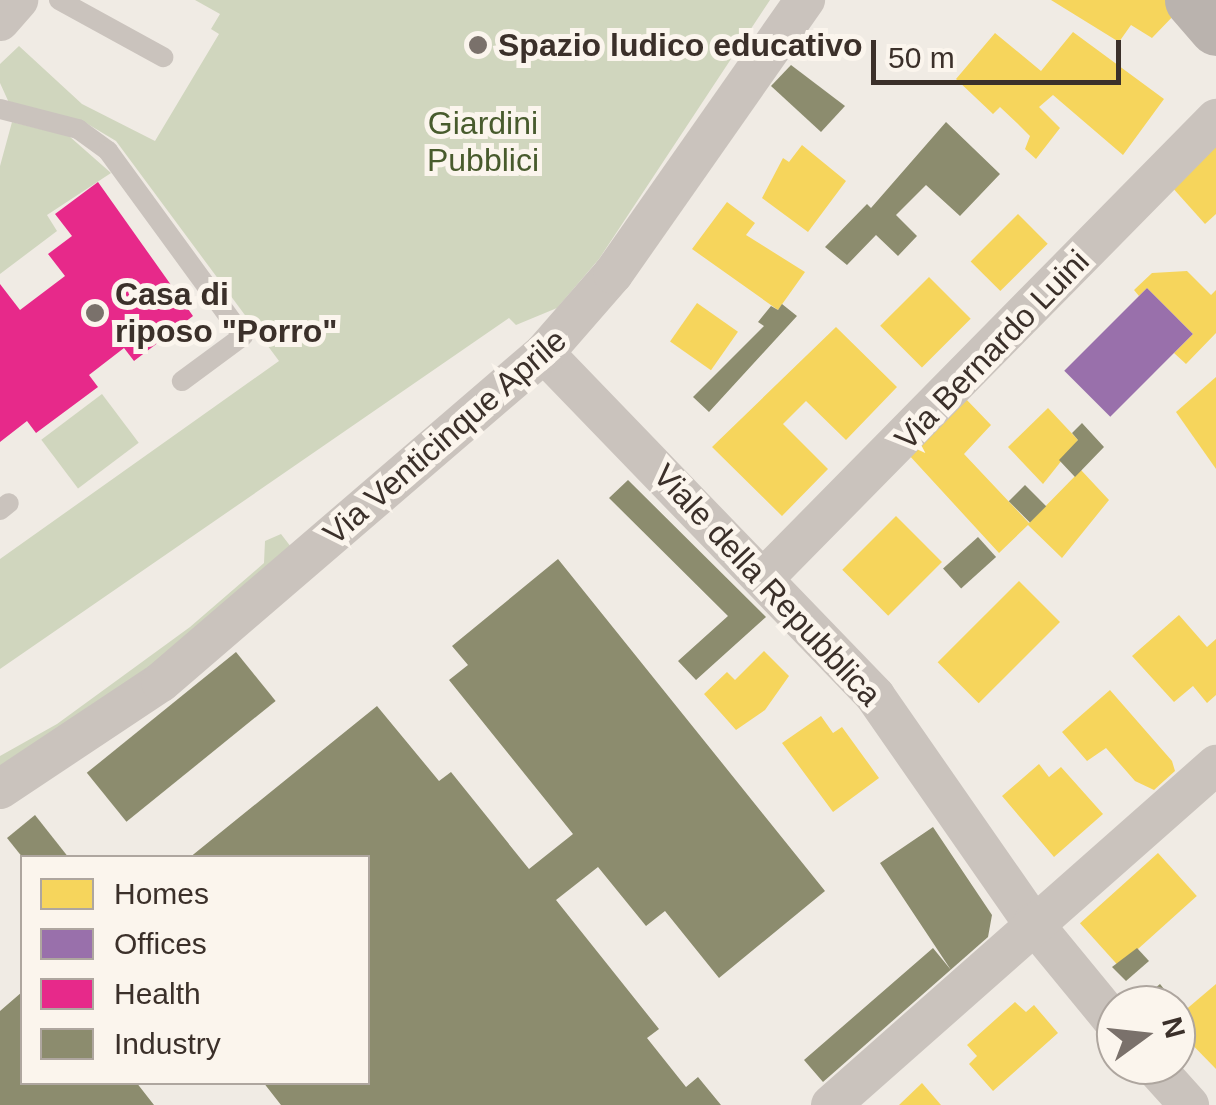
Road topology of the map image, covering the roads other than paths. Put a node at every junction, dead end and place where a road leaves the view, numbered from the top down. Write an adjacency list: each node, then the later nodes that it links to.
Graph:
1 (18, 0): 5 (street)
2 (58, 0): 7 (lane)
3 (805, 0): 10 (street, Via Venticinque Aprile)
4 (1192, 0): 6 (street)
5 (0, 21)
6 (1216, 28)
7 (163, 57)
8 (0, 109): 11 (lane)
9 (1216, 119): 12 (street, Via Bernardo Luini)
10 (544, 353): 12 (street, Viale della Repubblica); 14 (street, Via Venticinque Aprile)
11 (182, 380)
12 (765, 577): 15 (street, Viale della Repubblica)
13 (1216, 765): 15 (street)
14 (0, 788)
15 (1033, 923): 16 (street, Viale della Repubblica); 18 (street)
16 (1096, 1000)
17 (1171, 1085): 19 (street)
18 (832, 1105)
19 (1189, 1105)

